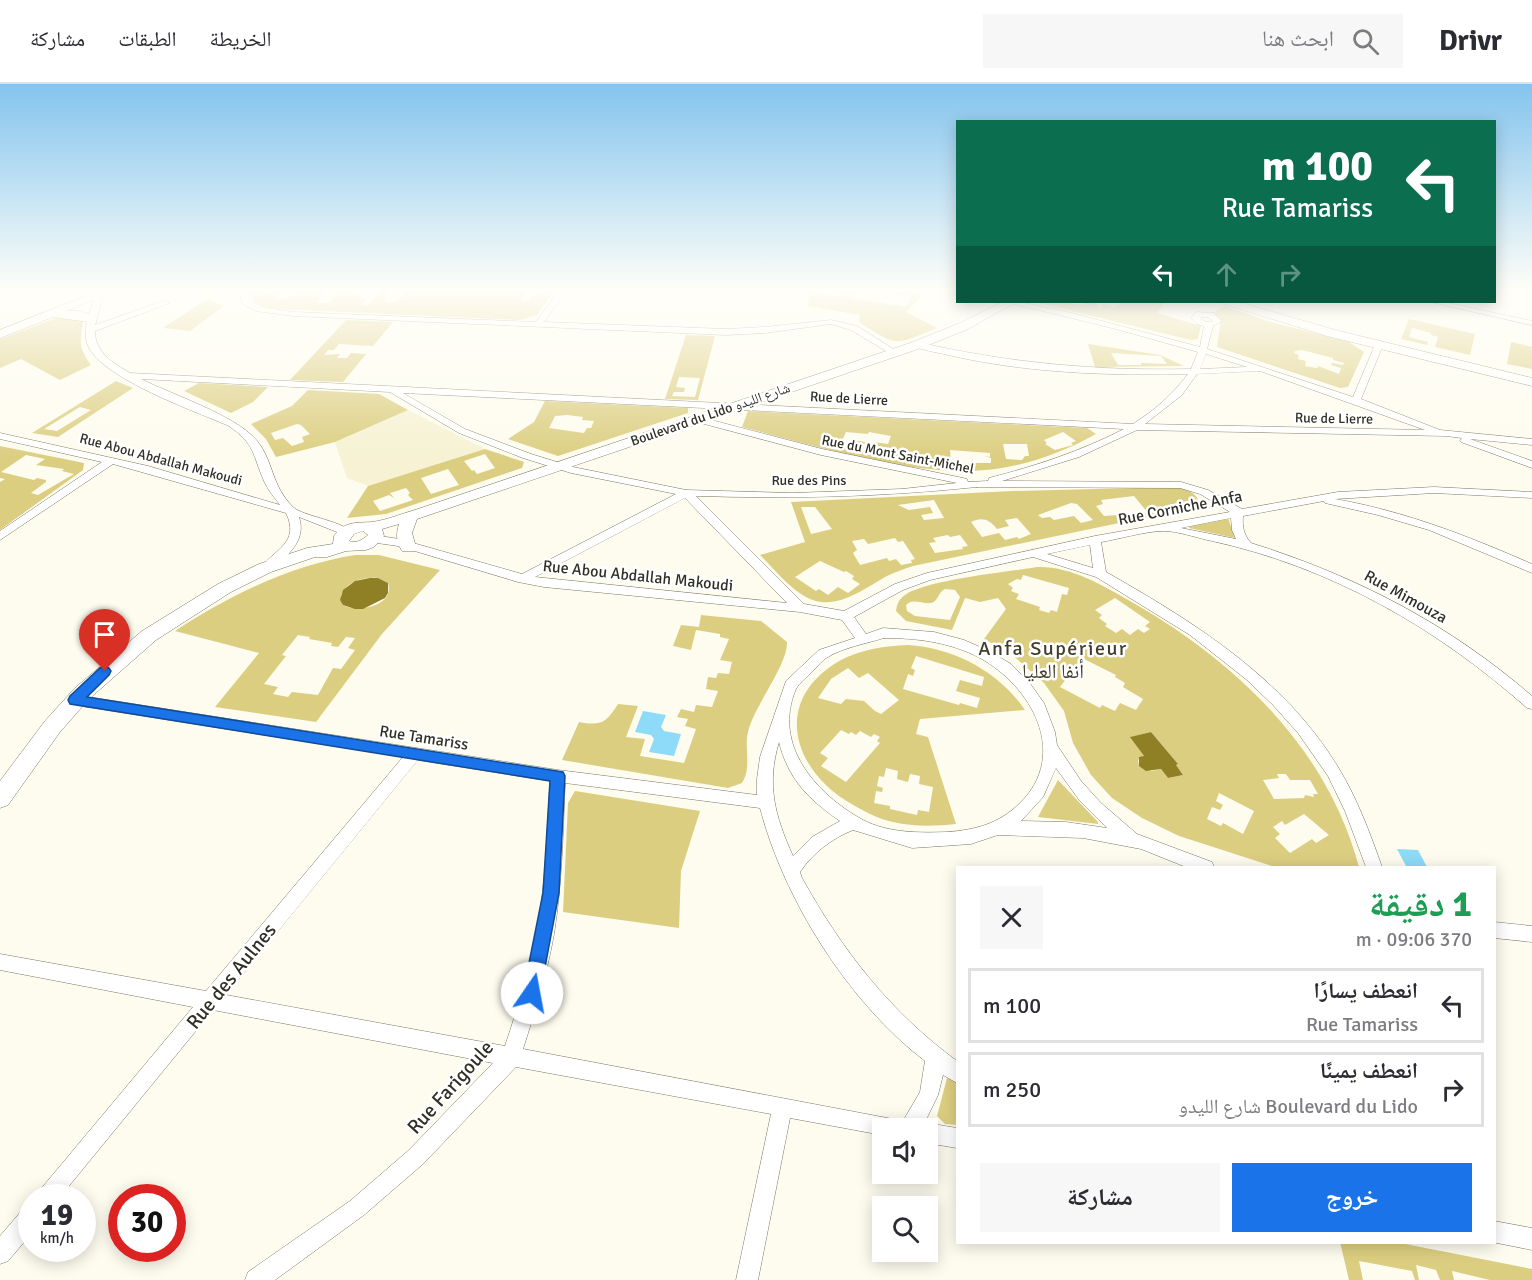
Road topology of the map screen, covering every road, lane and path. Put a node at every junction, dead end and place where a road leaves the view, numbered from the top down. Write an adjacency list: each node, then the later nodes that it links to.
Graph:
1 (94, 347): 14 (street)
2 (885, 347): 10 (street)
3 (911, 347): 10 (main road, Boulevard du Lido شارع الليدو)
4 (925, 347): 12 (street)
5 (1196, 347): 9 (street)
6 (1378, 347): 17 (street)
7 (1387, 347): 15 (main road)
8 (1412, 347): 13 (main road)
9 (1204, 349): 11 (street); 12 (street, Rue du Mont Saint-Michel)
10 (894, 352): 18 (main road, Boulevard du Lido شارع الليدو)
11 (1266, 368): 12 (street); 17 (street)
12 (1194, 372): 20 (street, Rue du Mont Saint-Michel)
13 (1532, 375)
14 (129, 376): 16 (street, Rue de Lierre); 34 (street)
15 (1532, 381)
16 (392, 390): 18 (street, Rue de Lierre); 26 (street, Rue des Pins)
17 (1356, 400): 21 (street)
18 (731, 407): 19 (main road, Boulevard du Lido شارع الليدو); 20 (street, Rue de Lierre)
19 (696, 419): 26 (main road, Boulevard du Lido شارع الليدو); 28 (street, Rue du Mont Saint-Michel)
20 (1137, 427): 21 (street, Rue de Lierre); 27 (street, Rue du Mont Saint-Michel)
21 (1446, 433): 23 (street, Rue de Lierre); 25 (street)
22 (0, 436): 24 (street, Rue Abou Abdallah Makoudi)
23 (1532, 442)
24 (112, 460): 34 (street, Rue Abou Abdallah Makoudi); 39 (street)
25 (1532, 465)
26 (558, 466): 31 (street, Rue des Pins); 37 (main road, Boulevard du Lido شارع الليدو)
27 (1044, 467): 28 (street, Rue du Mont Saint-Michel); 29 (street)
28 (977, 484): 29 (street, Rue des Pins); 31 (street, Rue des Pins)
29 (1055, 485): 35 (street, Rue des Pins)
30 (1381, 492): 32 (street, Rue Corniche Anfa); 33 (street, Rue Corniche Anfa); 36 (street)
31 (686, 493): 49 (street); 50 (street)
32 (1532, 495)
33 (1318, 499): 35 (street, Rue Corniche Anfa); 36 (street)
34 (290, 511): 41 (street, Rue Abou Abdallah Makoudi); 46 (street)
35 (1238, 512): 38 (street, Rue Corniche Anfa); 43 (street)
36 (1392, 515): 47 (street)
37 (408, 517): 40 (main road, Boulevard du Lido شارع الليدو); 44 (main road)
38 (1166, 528): 42 (street, Rue Corniche Anfa); 43 (street, Rue Mimouza)
39 (0, 536)
40 (372, 536): 41 (main road); 44 (street, Rue Abou Abdallah Makoudi)
41 (343, 539): 46 (main road)
42 (1095, 540): 45 (street, Rue Corniche Anfa); 48 (street)
43 (1247, 546): 54 (street, Rue Mimouza)
44 (406, 547): 49 (street, Rue Abou Abdallah Makoudi)
45 (1032, 554): 48 (street); 51 (street, Rue Corniche Anfa)
46 (267, 567): 53 (main road)
47 (1532, 569)
48 (1100, 574): 65 (street)
49 (522, 579): 50 (street, Rue Abou Abdallah Makoudi)
50 (801, 608): 51 (street, Rue Abou Abdallah Makoudi)
51 (846, 616): 52 (street)
52 (861, 637): 55 (street); 56 (street)
53 (75, 700): 57 (street, Rue Tamariss); 59 (main road)
54 (1532, 704)
55 (780, 714): 60 (street); 61 (street)
56 (1051, 747): 62 (street); 63 (street)
57 (414, 754): 58 (street, Rue Tamariss); 70 (street, Rue des Aulnes)
58 (558, 776): 60 (street, Rue Tamariss); 71 (street, Rue Farigoule)
59 (0, 799)
60 (767, 803): 66 (street)
61 (852, 823): 62 (street); 66 (street)
62 (996, 828): 63 (street)
63 (1134, 840): 64 (street)
64 (1203, 866)
65 (1374, 866)
66 (791, 872): 72 (street)
67 (1496, 930): 68 (street)
68 (1532, 934)
69 (0, 962): 70 (street)
70 (210, 1002): 71 (street); 79 (street, Rue des Aulnes)
71 (511, 1058): 74 (street); 84 (street, Rue Farigoule)
72 (935, 1058): 73 (street); 75 (street)
73 (956, 1072)
74 (782, 1108): 76 (street); 85 (street)
75 (916, 1118)
76 (872, 1124)
77 (938, 1135): 78 (street)
78 (956, 1138)
79 (58, 1184)
80 (18, 1232): 83 (street)
81 (1496, 1232): 82 (street)
82 (1532, 1239)
83 (0, 1253)
84 (256, 1280)
85 (747, 1280)

